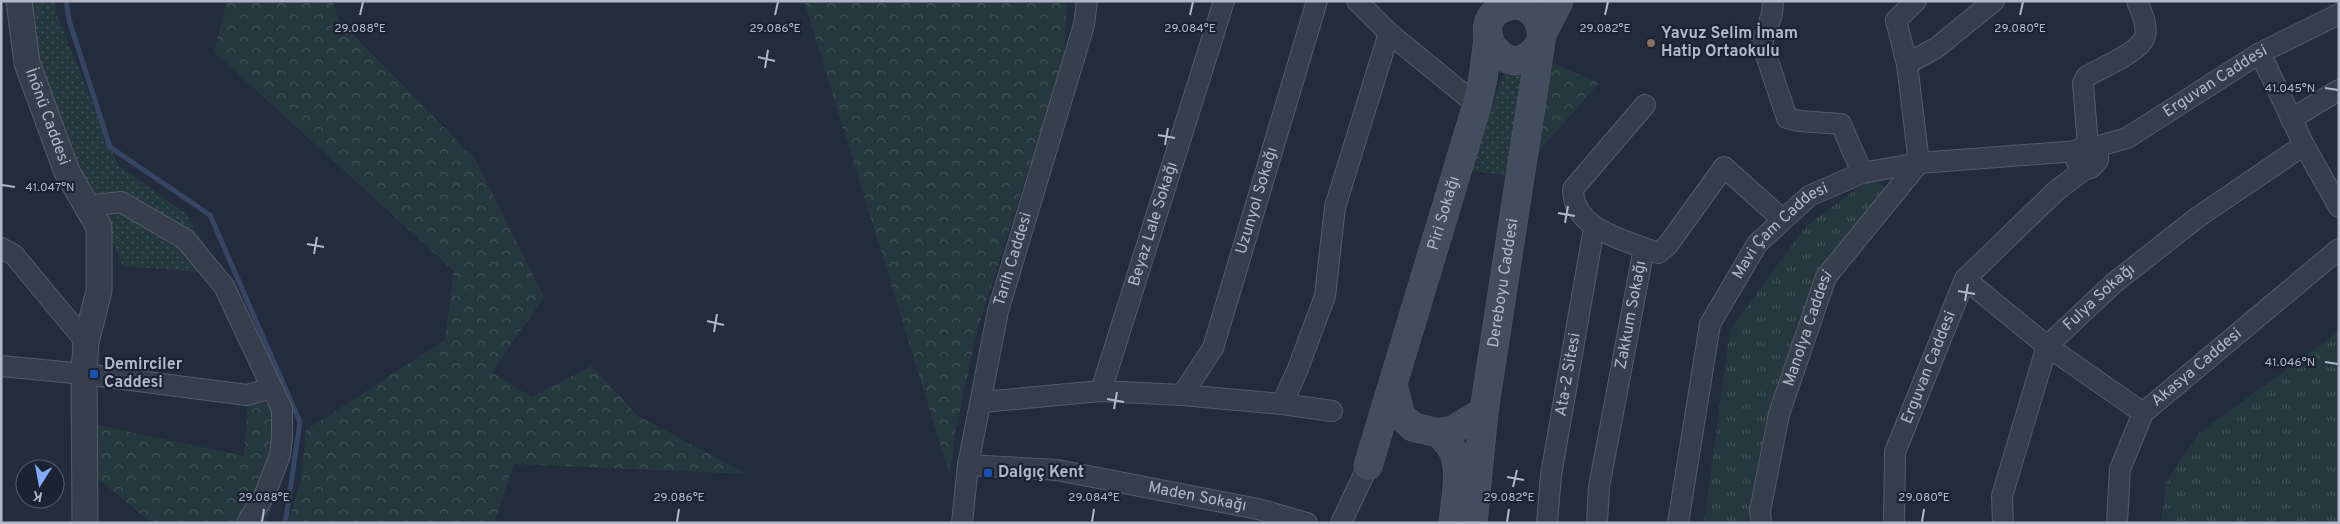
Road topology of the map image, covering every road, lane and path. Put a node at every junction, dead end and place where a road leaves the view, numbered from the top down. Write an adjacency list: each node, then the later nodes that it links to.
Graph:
1 (19, 1): 27 (street, İnönü Caddesi)
2 (1087, 1): 43 (street, Tarih Caddesi)
3 (1224, 1): 41 (street, Beyaz Lale Sokağı)
4 (1317, 1): 42 (street, Uzunyol Sokağı)
5 (1357, 1): 14 (street)
6 (1482, 1): 15 (main road)
7 (1559, 1): 16 (main road)
8 (1773, 1): 26 (street)
9 (1916, 1): 18 (street)
10 (1994, 1): 18 (street)
11 (2137, 1): 24 (street)
12 (1517, 3): 15 (main road); 16 (main road)
13 (2339, 14): 17 (street, Erguvan Caddesi)
14 (1389, 33): 20 (street); 44 (street)
15 (1488, 35): 16 (main road); 20 (main road, Piri Sokağı)
16 (1541, 38): 46 (main road, Dereboyu Caddesi)
17 (2260, 53): 22 (street); 24 (street, Erguvan Caddesi)
18 (1907, 64): 25 (street)
19 (2339, 90): 22 (street)
20 (1476, 105): 39 (main road, Piri Sokağı)
21 (1645, 105): 30 (street)
22 (2291, 118): 23 (street)
23 (2304, 145): 28 (street); 36 (street, Fulya Sokağı)
24 (2086, 155): 25 (street, Mavi Çam Caddesi); 34 (street, Erguvan Caddesi)
25 (1919, 163): 26 (street, Mavi Çam Caddesi); 62 (street, Manolya Caddesi)
26 (1862, 173): 29 (street, Mavi Çam Caddesi)
27 (87, 206): 35 (street, İnönü Caddesi); 40 (street)
28 (2339, 207)
29 (1783, 220): 32 (street, Zakkum Sokağı); 61 (street, Mavi Çam Caddesi)
30 (1594, 228): 32 (street); 59 (street, Ata-2 Sitesi)
31 (1, 248): 35 (street)
32 (1644, 248): 60 (street, Zakkum Sokağı)
33 (2339, 249): 47 (street, Akasya Caddesi)
34 (1965, 279): 36 (street); 63 (street, Erguvan Caddesi)
35 (86, 342): 38 (street, İnönü Caddesi)
36 (2048, 346): 47 (street); 64 (street, Fulya Sokağı)
37 (1, 366): 38 (street)
38 (84, 374): 40 (street); 52 (street, İnönü Caddesi)
39 (1393, 385): 48 (main road); 51 (main road, Piri Sokağı)
40 (272, 388): 53 (street)
41 (1101, 391): 42 (street); 43 (street)
42 (1182, 395): 44 (street)
43 (982, 402): 50 (street, Tarih Caddesi)
44 (1282, 404): 45 (street)
45 (1332, 411)
46 (1484, 411): 49 (main road); 58 (main road, Dereboyu Caddesi)
47 (2143, 413): 65 (street, Akasya Caddesi)
48 (1412, 426): 49 (main road); 51 (main road)
49 (1439, 433): 57 (main road)
50 (968, 465): 54 (street, Tarih Caddesi); 55 (street, Maden Sokağı)
51 (1368, 466): 56 (street)
52 (85, 523)
53 (247, 523)
54 (962, 523)
55 (1307, 523)
56 (1341, 523)
57 (1453, 523)
58 (1473, 523)
59 (1547, 523)
60 (1597, 523)
61 (1678, 523)
62 (1761, 523)
63 (1894, 523)
64 (2004, 523)
65 (2117, 523)

